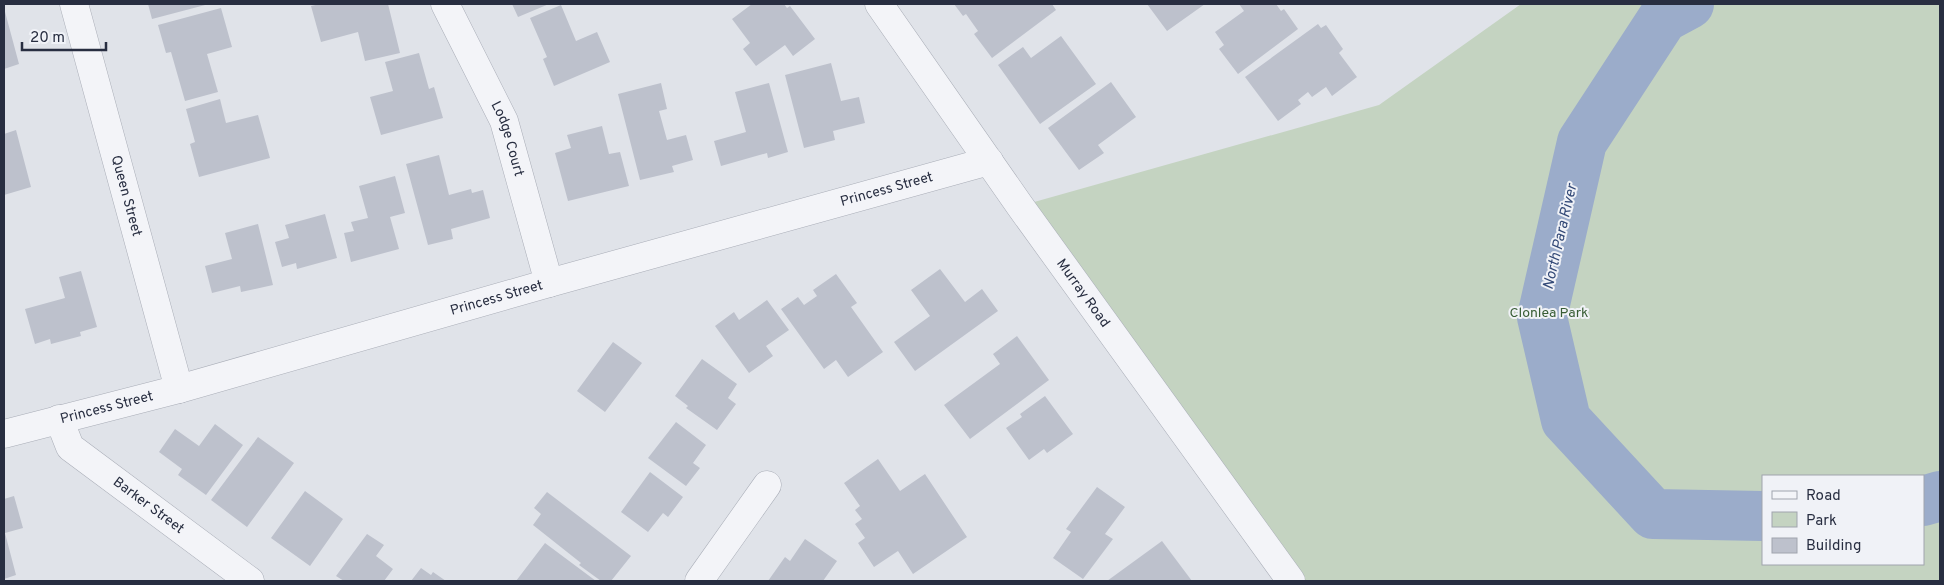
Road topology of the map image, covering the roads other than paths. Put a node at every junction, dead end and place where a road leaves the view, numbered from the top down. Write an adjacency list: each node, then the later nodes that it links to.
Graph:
1 (74, 4): 6 (street, Queen Street)
2 (445, 4): 5 (street, Lodge Court)
3 (879, 4): 4 (street, Murray Road)
4 (989, 161): 5 (street, Princess Street); 12 (street, Murray Road)
5 (549, 283): 6 (street, Princess Street)
6 (178, 389): 7 (street, Princess Street)
7 (59, 419): 8 (street, Princess Street); 10 (street, Barker Street)
8 (4, 434)
9 (768, 485): 11 (street)
10 (250, 581)
11 (699, 581)
12 (1290, 581)

